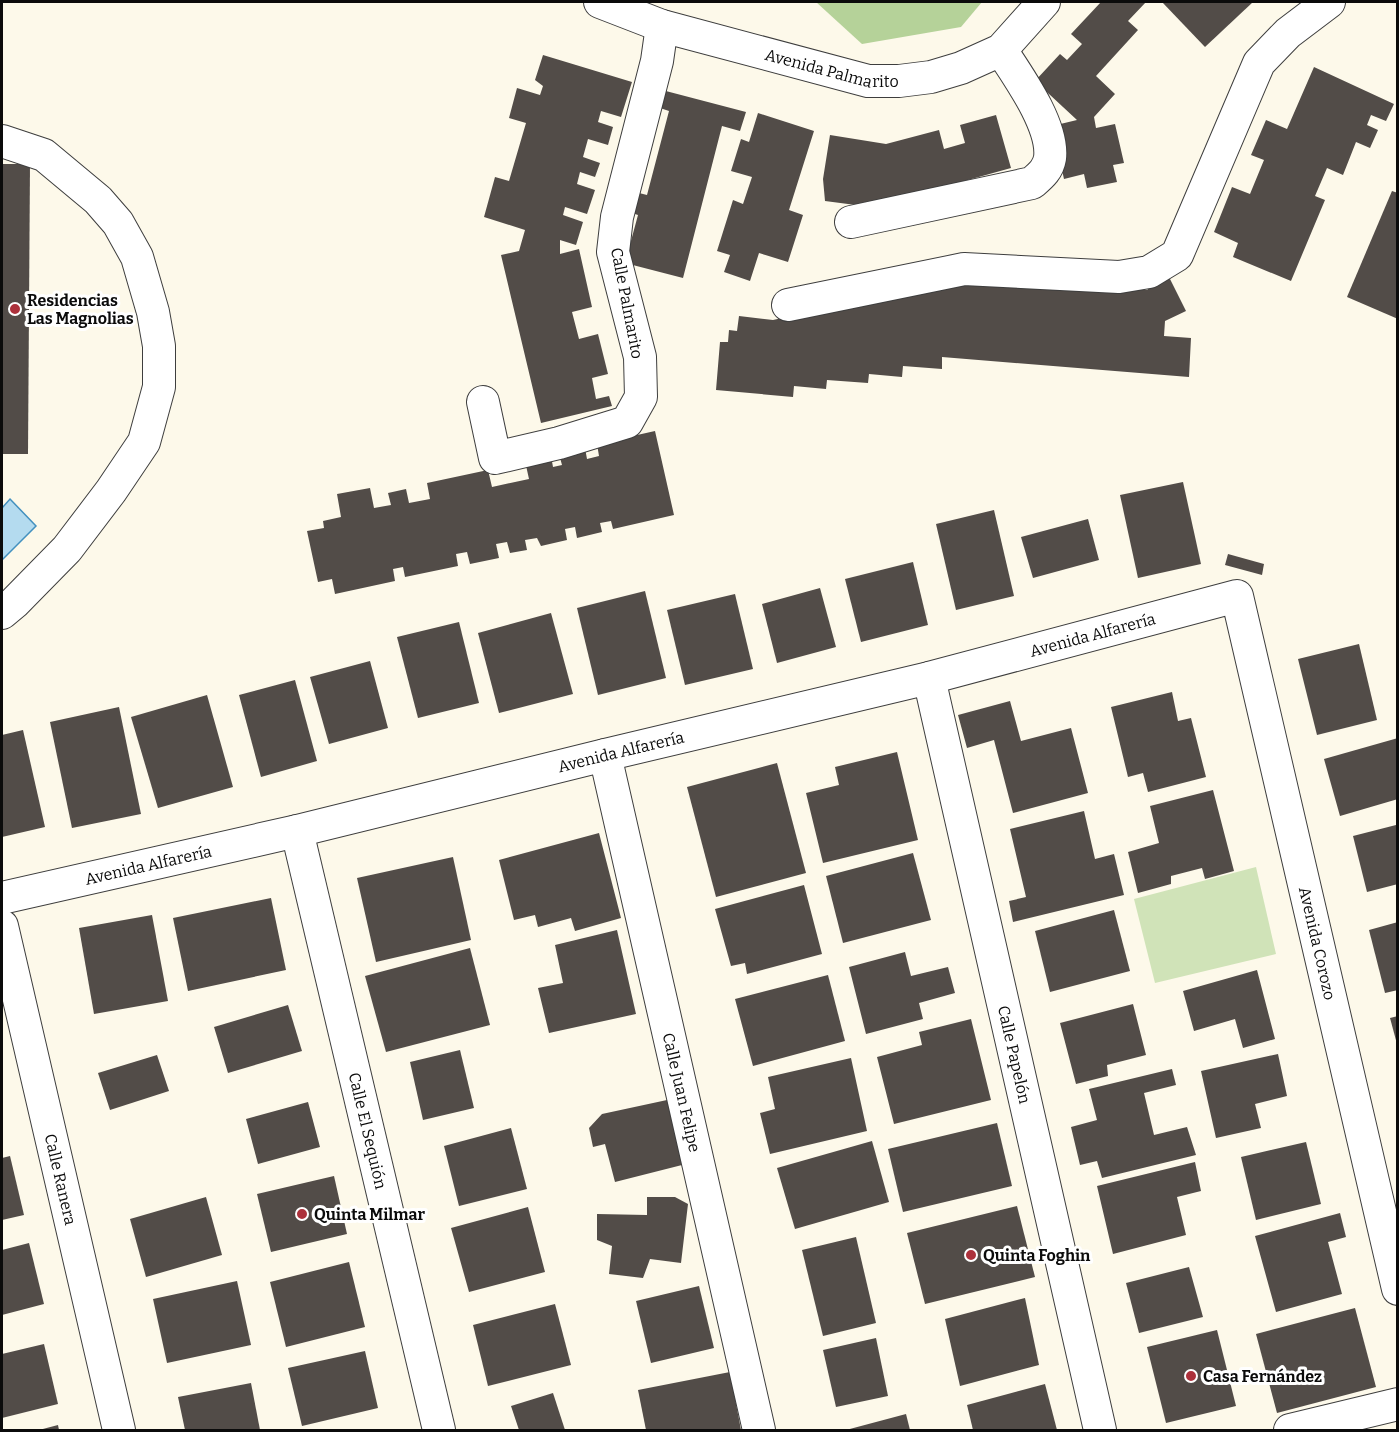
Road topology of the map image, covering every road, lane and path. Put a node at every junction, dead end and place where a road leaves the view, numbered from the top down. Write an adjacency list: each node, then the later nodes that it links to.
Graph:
1 (600, 2): 4 (street, Avenida Palmarito)
2 (1044, 2): 5 (street, Avenida Palmarito)
3 (1329, 2): 8 (street)
4 (662, 26): 5 (street, Avenida Palmarito); 9 (street, Calle Palmarito)
5 (1001, 50): 7 (street)
6 (2, 141): 11 (street)
7 (851, 222)
8 (788, 305)
9 (483, 402)
10 (1237, 596): 12 (street, Avenida Alfarería); 17 (street, Avenida Corozo)
11 (2, 613)
12 (929, 678): 13 (street, Avenida Alfarería); 22 (street, Calle Papelón)
13 (605, 755): 14 (street, Avenida Alfarería); 21 (street, Calle Juan Felipe)
14 (297, 831): 15 (street, Avenida Alfarería); 20 (street, Calle El Sequión)
15 (2, 898)
16 (2, 926): 19 (street, Calle Ranera)
17 (1398, 1289)
18 (1398, 1404): 23 (street)
19 (119, 1431)
20 (439, 1431)
21 (759, 1431)
22 (1100, 1431)
23 (1290, 1431)

